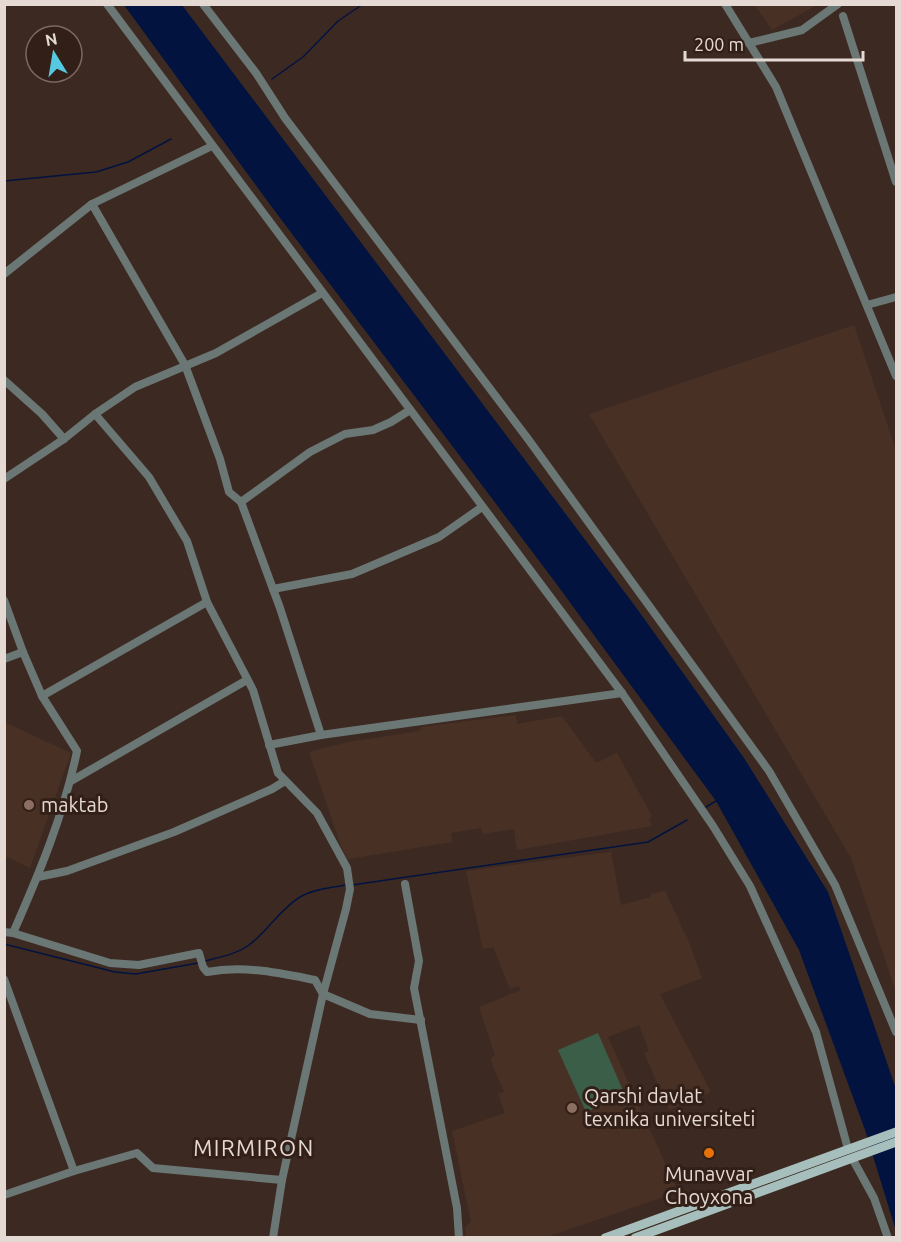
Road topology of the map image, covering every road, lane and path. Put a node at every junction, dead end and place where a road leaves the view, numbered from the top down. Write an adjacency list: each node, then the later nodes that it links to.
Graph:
1 (107, 4): 7 (street)
2 (203, 4): 41 (street)
3 (725, 4): 6 (street)
4 (838, 4): 6 (street)
5 (843, 16): 8 (street)
6 (749, 43): 13 (street)
7 (212, 146): 9 (street); 11 (street)
8 (897, 182)
9 (92, 204): 10 (street); 14 (street)
10 (4, 274)
11 (322, 293): 14 (street); 17 (street)
12 (897, 297): 13 (street)
13 (867, 305): 15 (street)
14 (185, 365): 18 (street); 21 (street)
15 (897, 376)
16 (4, 380): 19 (street)
17 (410, 410): 21 (street); 22 (street)
18 (95, 414): 19 (street); 25 (street)
19 (64, 439): 20 (street)
20 (4, 479)
21 (241, 502): 23 (street)
22 (482, 507): 23 (street); 29 (street)
23 (273, 589): 31 (street)
24 (4, 600): 26 (street)
25 (207, 602): 28 (street); 30 (street)
26 (23, 652): 27 (street); 30 (street)
27 (4, 659)
28 (247, 680): 32 (street); 33 (street)
29 (622, 693): 31 (street); 44 (street)
30 (42, 696): 33 (street)
31 (321, 735): 32 (street)
32 (269, 745): 34 (street)
33 (71, 781): 35 (street)
34 (285, 781): 35 (street); 39 (street)
35 (38, 877): 37 (street)
36 (405, 884): 40 (street)
37 (9, 932): 39 (street)
38 (4, 979): 45 (street)
39 (323, 994): 40 (street); 46 (street)
40 (420, 1020): 51 (street)
41 (897, 1032)
42 (897, 1132): 44 (main road)
43 (897, 1142): 44 (main road)
44 (854, 1151): 47 (main road); 49 (main road); 54 (street)
45 (74, 1171): 46 (street); 48 (street)
46 (282, 1180): 50 (street)
47 (738, 1189): 49 (main road); 52 (main road)
48 (4, 1195)
49 (742, 1199): 53 (main road)
50 (273, 1238)
51 (459, 1238)
52 (605, 1238)
53 (635, 1238)
54 (888, 1238)

